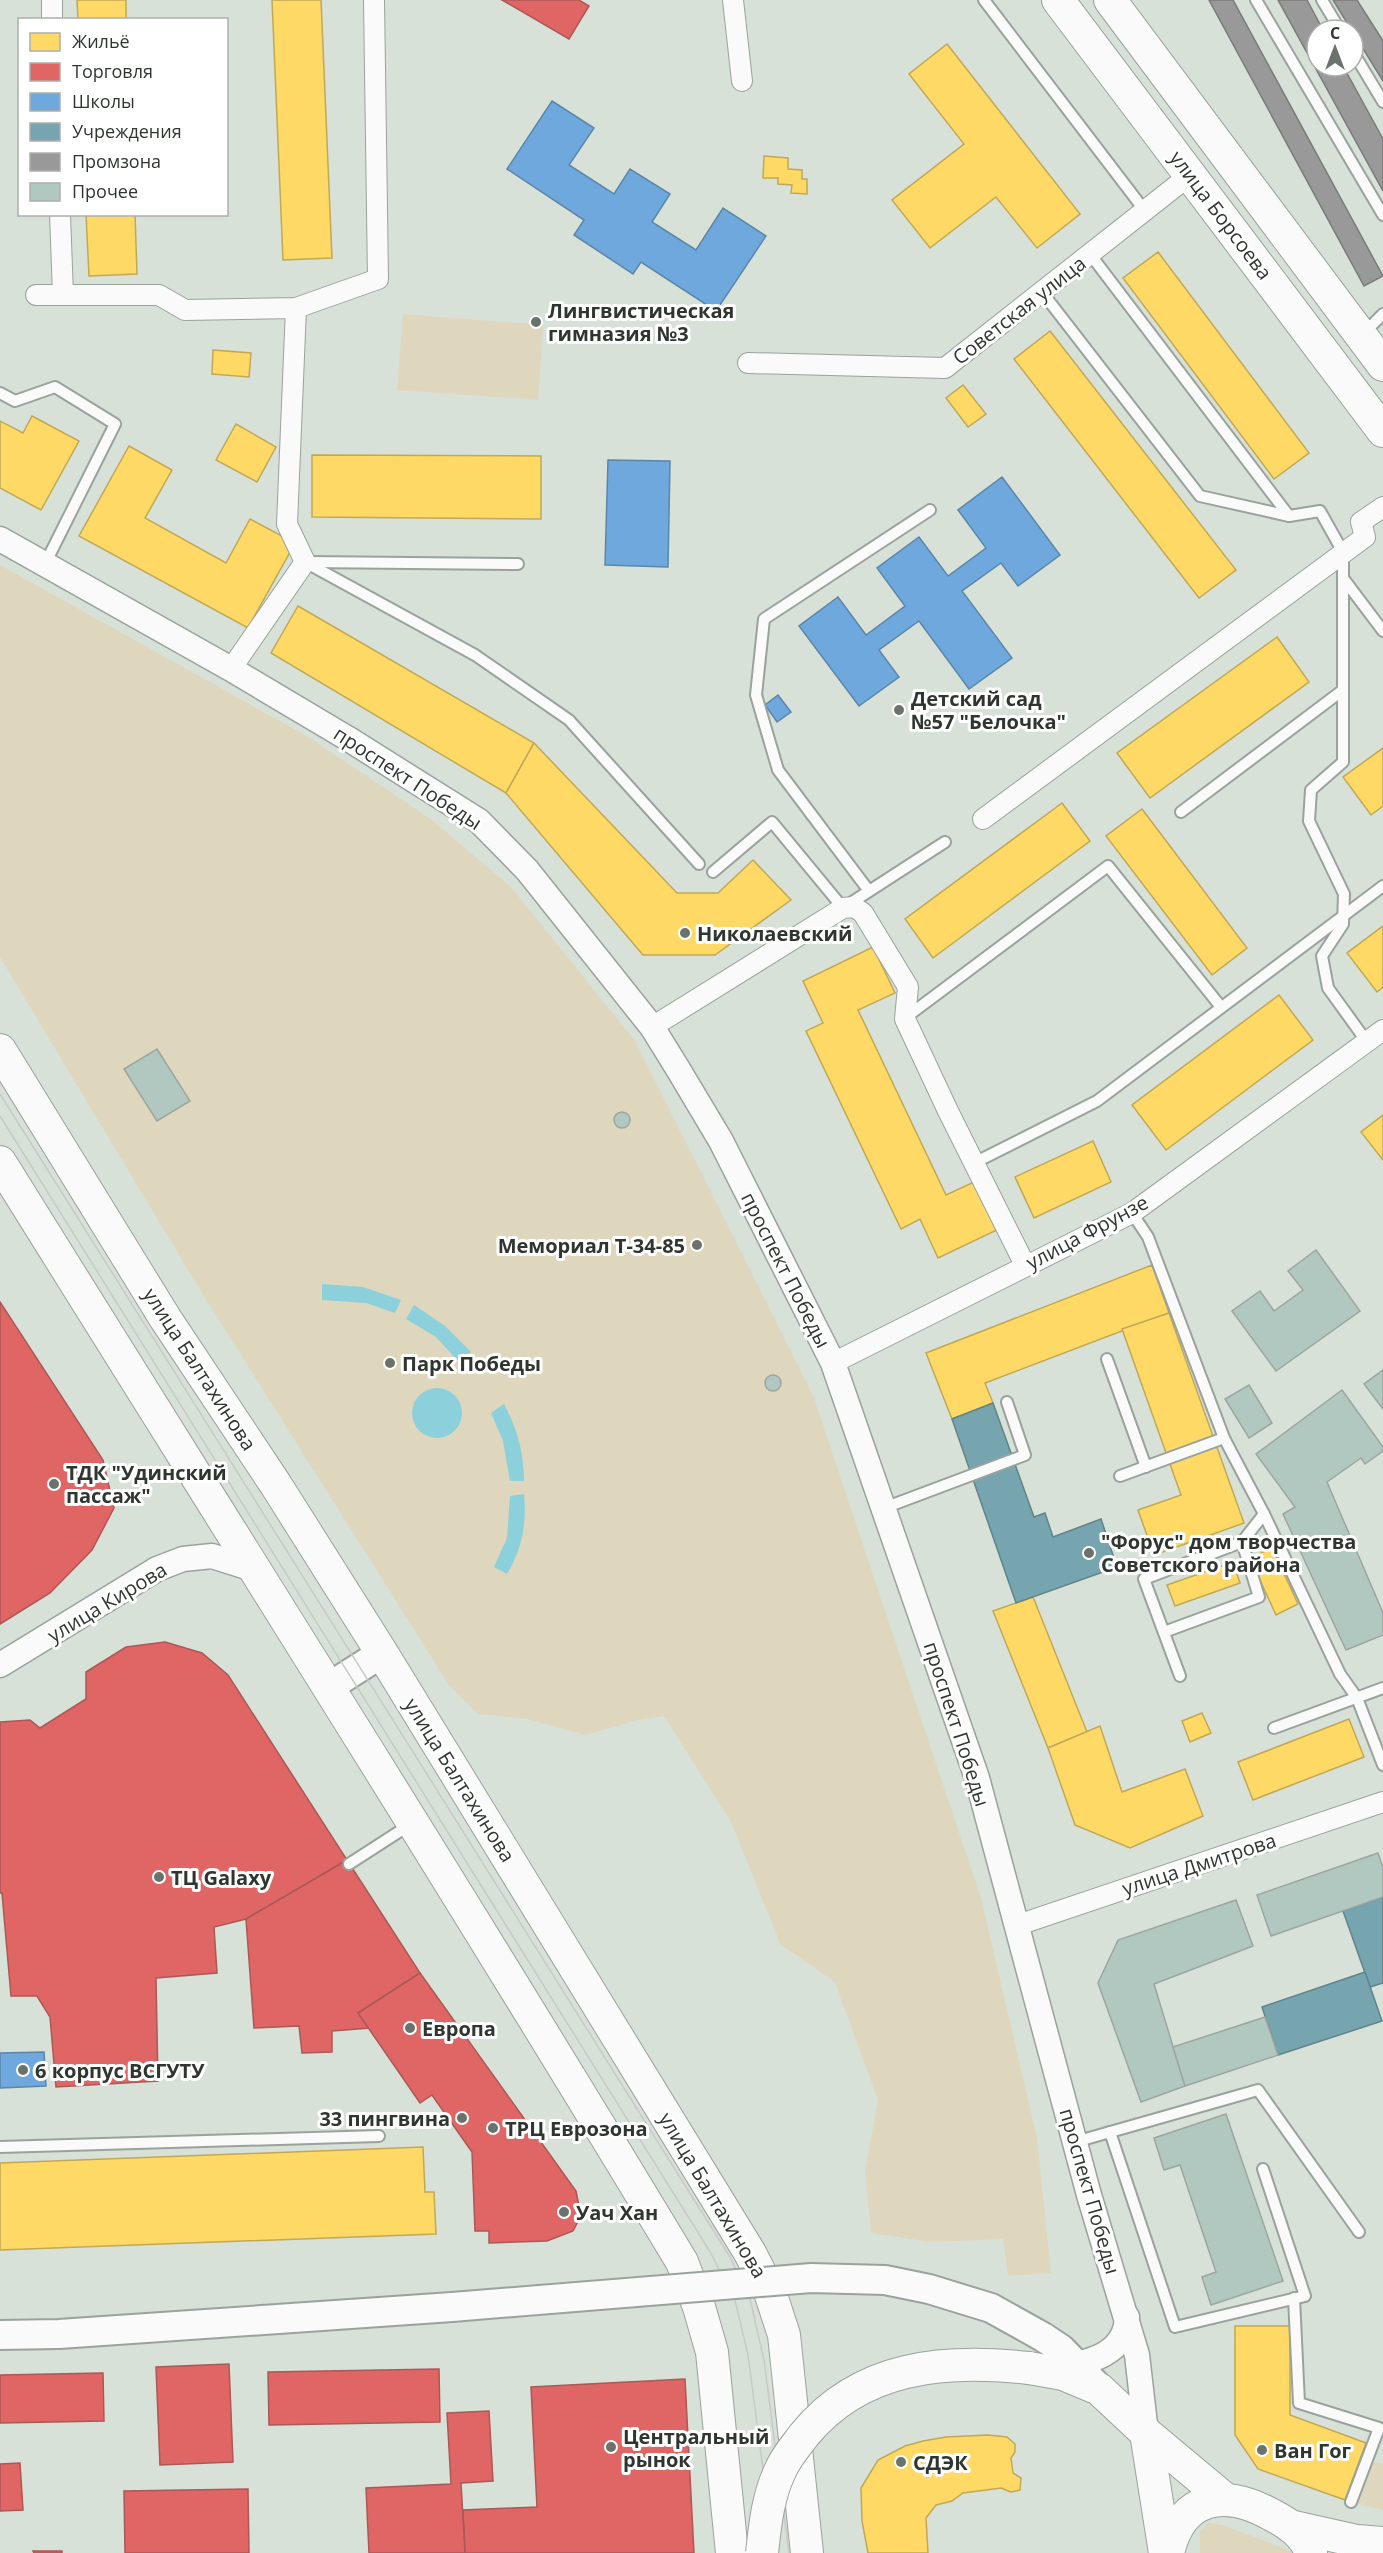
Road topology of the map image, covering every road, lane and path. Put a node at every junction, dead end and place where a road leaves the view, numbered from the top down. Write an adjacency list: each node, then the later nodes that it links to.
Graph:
1 (52, 0): 9 (street)
2 (374, 0): 22 (street)
3 (733, 0): 12 (street)
4 (984, 0): 15 (lane)
5 (1058, 0): 14 (main road, улица Борсоева)
6 (1110, 0): 24 (main road, улица Борсоева)
7 (1256, 0): 16 (lane)
8 (1322, 0): 10 (lane)
9 (52, 18)
10 (1333, 18)
11 (1365, 72): 13 (lane)
12 (742, 81)
13 (1383, 102)
14 (1191, 175): 15 (street, Советская улица); 28 (main road, улица Борсоева)
15 (1145, 211): 18 (street, Советская улица)
16 (1383, 215)
17 (60, 216): 21 (street)
18 (1090, 254): 19 (street, Советская улица); 31 (lane)
19 (1042, 292): 25 (street, Советская улица); 31 (lane)
20 (36, 295): 21 (street)
21 (63, 295): 22 (street)
22 (297, 308): 34 (street)
23 (1383, 314): 24 (lane)
24 (1361, 335): 26 (main road, улица Борсоева)
25 (748, 363)
26 (1383, 365)
27 (0, 393): 35 (lane)
28 (1383, 431)
29 (1383, 507): 33 (street)
30 (930, 510): 47 (lane)
31 (1289, 516): 33 (lane)
32 (0, 539): 35 (street, проспект Победы)
33 (1342, 552): 37 (lane); 42 (street)
34 (305, 562): 36 (lane); 39 (street); 44 (lane)
35 (45, 564): 39 (street, проспект Победы)
36 (518, 564)
37 (1342, 578): 38 (lane); 40 (lane)
38 (1383, 631)
39 (231, 669): 52 (street, проспект Победы)
40 (1343, 690): 41 (lane); 49 (lane)
41 (1181, 812)
42 (983, 819)
43 (945, 842): 47 (lane)
44 (699, 864)
45 (713, 872): 48 (lane)
46 (1383, 886): 49 (lane)
47 (869, 891): 48 (lane)
48 (843, 908): 51 (street); 52 (street)
49 (1343, 915): 50 (lane); 54 (lane)
50 (1221, 1007): 51 (lane); 57 (lane)
51 (905, 1019): 57 (street)
52 (652, 1028): 61 (street, проспект Победы)
53 (1383, 1030): 54 (street, улица Фрунзе)
54 (1367, 1042): 58 (street, улица Фрунзе)
55 (0, 1050): 71 (main road, улица Балтахинова)
56 (0, 1162): 69 (main road)
57 (974, 1163): 59 (street)
58 (1132, 1213): 59 (street, улица Фрунзе); 63 (lane)
59 (1025, 1265): 61 (street, улица Фрунзе)
60 (1107, 1359): 64 (lane)
61 (833, 1363): 66 (street, проспект Победы)
62 (1007, 1402): 66 (lane)
63 (1224, 1438): 64 (lane); 67 (lane)
64 (1146, 1467): 65 (lane)
65 (1120, 1476)
66 (883, 1508): 82 (street, проспект Победы)
67 (1264, 1514): 68 (lane); 76 (lane)
68 (1242, 1542): 70 (lane); 70 (lane)
69 (253, 1569): 72 (street, улица Кирова); 74 (main road)
70 (1164, 1632): 73 (lane)
71 (382, 1653): 74 (main road); 102 (main road, улица Балтахинова)
72 (0, 1665)
73 (1180, 1676)
74 (329, 1687): 80 (main road)
75 (1383, 1688): 76 (lane)
76 (1357, 1698): 77 (lane); 78 (lane)
77 (1274, 1728)
78 (1383, 1765)
79 (1383, 1802): 82 (street, улица Дмитрова)
80 (414, 1822): 81 (lane); 100 (main road)
81 (349, 1864)
82 (1016, 1926): 85 (street, проспект Победы)
83 (1110, 2132): 85 (lane); 88 (lane); 89 (lane)
84 (379, 2136): 86 (lane)
85 (1075, 2142): 90 (street, проспект Победы)
86 (0, 2147)
87 (1263, 2169): 89 (lane)
88 (1359, 2232)
89 (1294, 2298): 97 (lane)
90 (1127, 2317): 92 (street); 95 (street, проспект Победы)
91 (0, 2336): 92 (main road, bridge)
92 (1070, 2351): 93 (street); 94 (main road)
93 (1029, 2368): 94 (main road); 101 (main road, bridge)
94 (1100, 2389): 95 (main road)
95 (1146, 2433): 96 (main road); 103 (main road)
96 (1226, 2499): 98 (main road); 103 (main road)
97 (1351, 2502)
98 (1290, 2526): 99 (main road); 104 (main road)
99 (1383, 2543)
100 (732, 2553)
101 (762, 2553)
102 (807, 2553)
103 (1166, 2553)
104 (1311, 2553)

